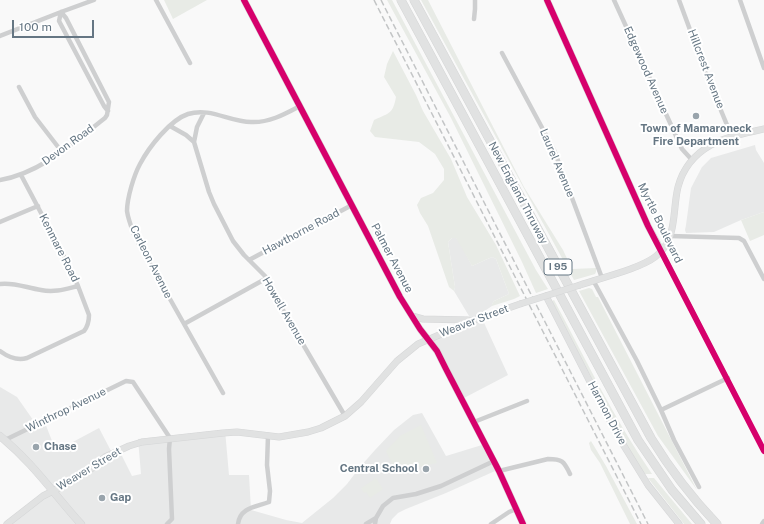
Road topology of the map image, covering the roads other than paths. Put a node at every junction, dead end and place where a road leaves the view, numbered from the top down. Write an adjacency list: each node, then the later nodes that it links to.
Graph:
1 (94, 0): 11 (street)
2 (156, 0): 15 (street)
3 (244, 0): 18 (street, Palmer Avenue)
4 (401, 0): 76 (highway, New England Thruway / I 95)
5 (414, 0): 77 (highway, New England Thruway / I 95)
6 (475, 0): 12 (street)
7 (547, 0): 33 (street, Myrtle Boulevard)
8 (614, 0): 26 (street, Edgewood Avenue)
9 (680, 0): 23 (street, Hillcrest Avenue)
10 (740, 0): 16 (street)
11 (61, 12): 13 (street); 19 (street); 19 (street)
12 (474, 19)
13 (0, 36)
14 (502, 53): 38 (street, Laurel Avenue)
15 (190, 63)
16 (764, 68)
17 (19, 88): 25 (street)
18 (300, 106): 20 (street, Carleon Avenue); 29 (street, Palmer Avenue)
19 (108, 111): 25 (street, Devon Road)
20 (204, 113): 21 (street, Carleon Avenue); 24 (street, Howell Avenue)
21 (170, 126): 24 (street); 46 (street, Carleon Avenue)
22 (764, 129): 23 (street, Weaver Street)
23 (732, 137): 26 (street, Weaver Street)
24 (194, 142): 34 (street, Howell Avenue)
25 (62, 152): 27 (street, Devon Road)
26 (692, 160): 32 (street, Weaver Street)
27 (21, 175): 28 (street, Devon Road); 30 (street, Kenmare Road)
28 (0, 180)
29 (352, 205): 34 (street, Hawthorne Road); 44 (street, Palmer Avenue)
30 (38, 206): 31 (street); 42 (street, Kenmare Road)
31 (0, 222)
32 (670, 236): 33 (street, Weaver Street); 36 (street)
33 (661, 250): 38 (street, Weaver Street); 49 (street, Myrtle Boulevard)
34 (250, 260): 37 (street, Howell Avenue)
35 (764, 267): 36 (street)
36 (759, 270): 39 (street)
37 (267, 278): 46 (street); 53 (street, Howell Avenue)
38 (602, 278): 40 (street, Weaver Street)
39 (764, 279)
40 (593, 280): 43 (street, Weaver Street, bridge); 52 (street)
41 (0, 284): 42 (street)
42 (78, 286): 48 (street, Kenmare Road)
43 (547, 298): 45 (street, Weaver Street, bridge); 75 (street, Harmon Drive)
44 (412, 316): 45 (street); 47 (street, Palmer Avenue)
45 (474, 320): 47 (street, Weaver Street)
46 (184, 324): 50 (street, Carleon Avenue)
47 (428, 339): 53 (street, Weaver Street); 54 (street, Palmer Avenue)
48 (0, 351)
49 (728, 378): 52 (street); 58 (street, Myrtle Boulevard)
50 (223, 392)
51 (527, 401): 54 (street)
52 (660, 410): 62 (street)
53 (345, 416): 55 (street, Weaver Street)
54 (474, 422): 59 (street, Palmer Avenue)
55 (268, 436): 57 (street, Weaver Street); 70 (street)
56 (3, 438): 57 (street, Winthrop Avenue); 63 (main road)
57 (170, 438): 63 (street, Weaver Street); 69 (street)
58 (764, 451)
59 (494, 461): 60 (street, Palmer Avenue); 65 (street)
60 (499, 471): 61 (street); 64 (street, Palmer Avenue)
61 (570, 474)
62 (699, 487)
63 (53, 491): 67 (main road); 68 (street, Weaver Street)
64 (516, 509): 73 (street); 74 (street, Palmer Avenue)
65 (376, 518): 71 (street); 72 (street)
66 (764, 520): 78 (street)
67 (78, 523)
68 (7, 524)
69 (166, 524)
70 (238, 524)
71 (366, 524)
72 (375, 524)
73 (492, 524)
74 (523, 524)
75 (679, 524)
76 (701, 524)
77 (717, 524)
78 (762, 524)

